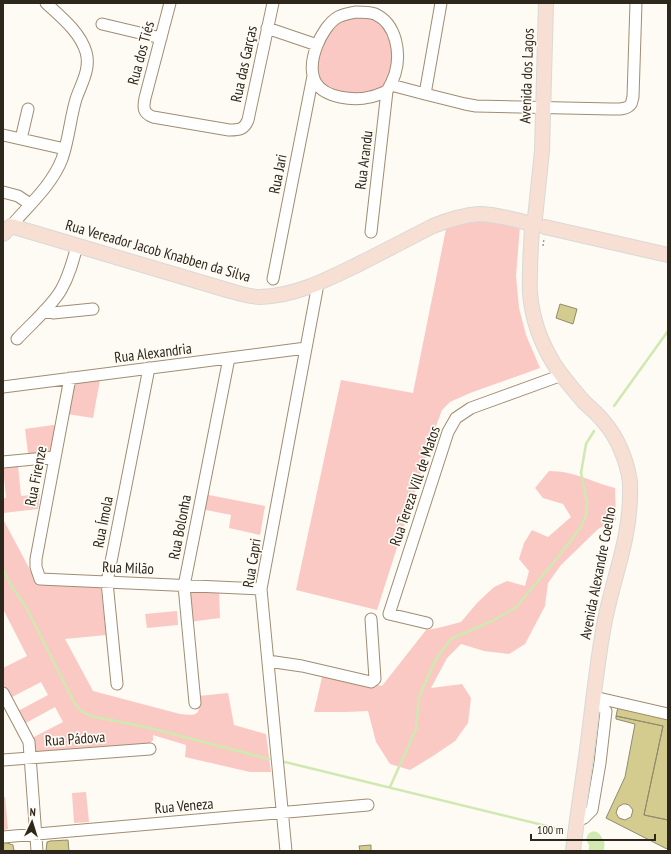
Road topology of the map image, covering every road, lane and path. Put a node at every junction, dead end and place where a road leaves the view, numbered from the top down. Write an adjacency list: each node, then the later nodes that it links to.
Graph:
1 (46, 3): 20 (street)
2 (170, 3): 10 (street, Rua dos Tiés)
3 (273, 3): 9 (street, Rua das Garças)
4 (441, 3): 14 (street)
5 (546, 3): 15 (main road, Avenida dos Lagos)
6 (636, 3): 15 (street)
7 (349, 8): 11 (street); 13 (street)
8 (102, 24): 10 (street)
9 (267, 28): 11 (street); 17 (street, Rua das Garças)
10 (161, 38): 17 (street, Rua dos Tiés)
11 (317, 45): 12 (street)
12 (313, 76): 13 (street); 29 (street, Rua Jari)
13 (389, 88): 14 (street); 25 (street, Rua Arandu)
14 (425, 94): 15 (street)
15 (543, 108): 23 (main road, Avenida dos Lagos)
16 (28, 109): 19 (street)
17 (144, 110)
18 (3, 135): 19 (street)
19 (21, 139): 20 (street)
20 (65, 149): 22 (street)
21 (3, 192): 22 (street)
22 (30, 204): 24 (street)
23 (539, 224): 27 (main road, Avenida Alexandre Coelho); 27 (path); 28 (main road, Rua Vereador Jacob Knabben da Silva); 30 (main road, Rua Vereador Jacob Knabben da Silva)
24 (7, 230): 26 (main road, Rua Vereador Jacob Knabben da Silva)
25 (371, 232)
26 (77, 246): 30 (main road, Rua Vereador Jacob Knabben da Silva); 32 (street)
27 (536, 255): 37 (main road, Avenida Alexandre Coelho)
28 (668, 255)
29 (273, 279)
30 (318, 284): 34 (street, Rua Capri)
31 (93, 309): 32 (street)
32 (44, 311): 33 (street)
33 (17, 339)
34 (306, 348): 35 (street, Rua Alexandria); 45 (street, Rua Capri)
35 (229, 358): 36 (street, Rua Alexandria); 44 (street, Rua Bolonha)
36 (149, 368): 38 (street, Rua Alexandria); 43 (street, Rua Ímola)
37 (562, 375): 47 (street, Rua Tereza Vill de Matos); 51 (main road, Avenida Alexandre Coelho)
38 (70, 378): 39 (street, Rua Alexandria); 40 (street, Rua Firenze)
39 (3, 387)
40 (55, 456): 41 (street); 42 (street, Rua Firenze)
41 (3, 462)
42 (40, 579): 43 (street, Rua Milão)
43 (107, 582): 44 (street, Rua Milão); 49 (street, Rua Ímola)
44 (184, 586): 45 (street, Rua Milão); 52 (street, Rua Bolonha)
45 (261, 589): 48 (street, Rua Capri)
46 (371, 619): 48 (street)
47 (427, 623)
48 (268, 661): 58 (street, Rua Capri)
49 (118, 684)
50 (3, 693): 55 (street)
51 (594, 697): 53 (street); 63 (main road, Avenida Alexandre Coelho)
52 (195, 703)
53 (668, 714)
54 (150, 749): 55 (street, Rua Pádova)
55 (30, 758): 56 (street, Rua Pádova); 59 (street)
56 (3, 760)
57 (368, 805): 58 (street, Rua Veneza)
58 (282, 813): 59 (street, Rua Veneza); 62 (street, Rua Capri)
59 (36, 834): 60 (street, Rua Veneza); 61 (street)
60 (3, 837)
61 (37, 851)
62 (286, 851)
63 (573, 851)

